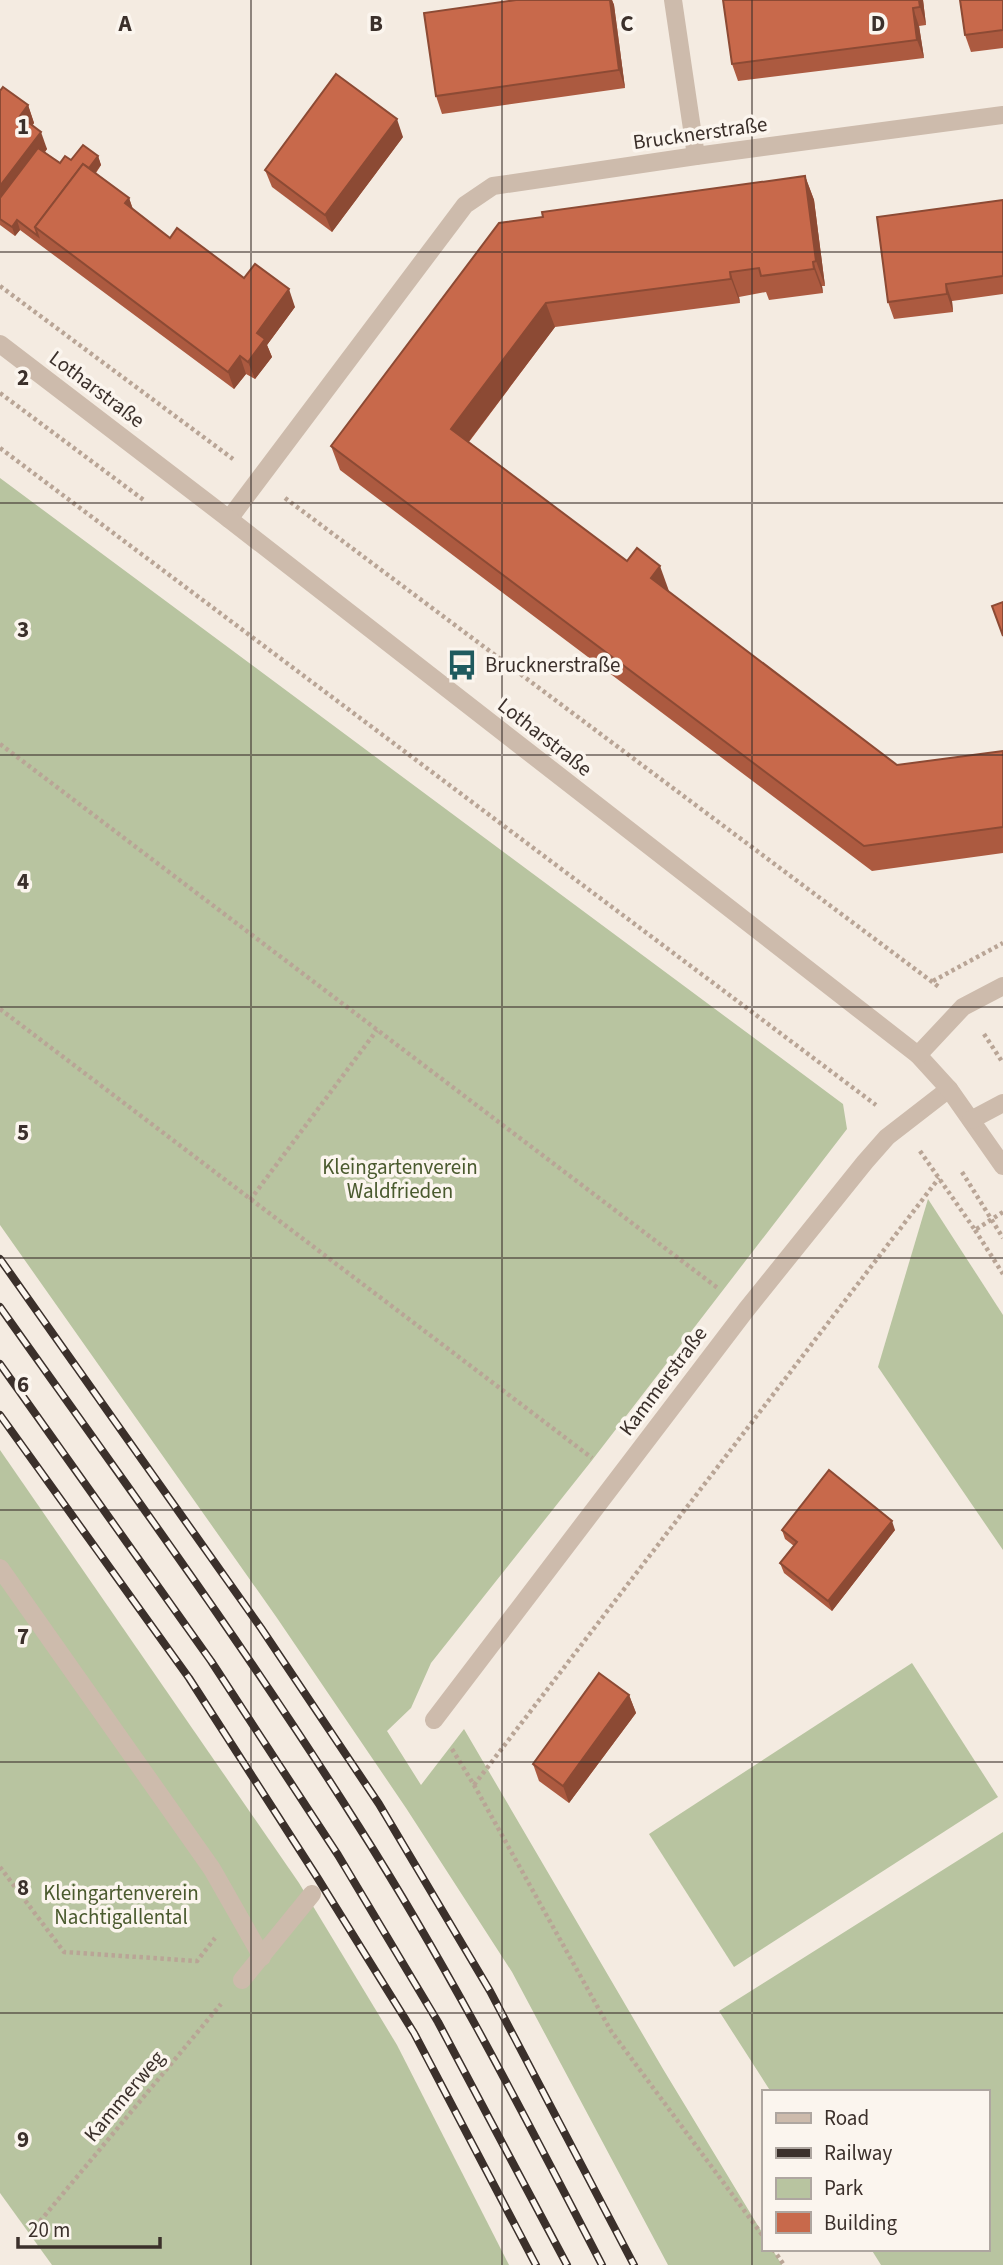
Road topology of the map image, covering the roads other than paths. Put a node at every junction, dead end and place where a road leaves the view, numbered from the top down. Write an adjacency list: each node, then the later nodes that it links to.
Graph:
1 (673, 0): 3 (street)
2 (1003, 116): 3 (street, Brucknerstraße)
3 (696, 156): 5 (street, Brucknerstraße)
4 (0, 344): 5 (street, Lotharstraße)
5 (229, 519): 7 (street, Lotharstraße)
6 (1003, 986): 7 (street)
7 (918, 1055): 8 (street, Lotharstraße)
8 (949, 1089): 10 (street, Lotharstraße); 13 (street, Kammerstraße)
9 (1003, 1103): 10 (street)
10 (971, 1120): 11 (street, Lotharstraße)
11 (1003, 1166)
12 (0, 1568): 15 (street)
13 (434, 1720)
14 (312, 1894): 15 (street)
15 (262, 1958): 16 (street)
16 (242, 1980)

